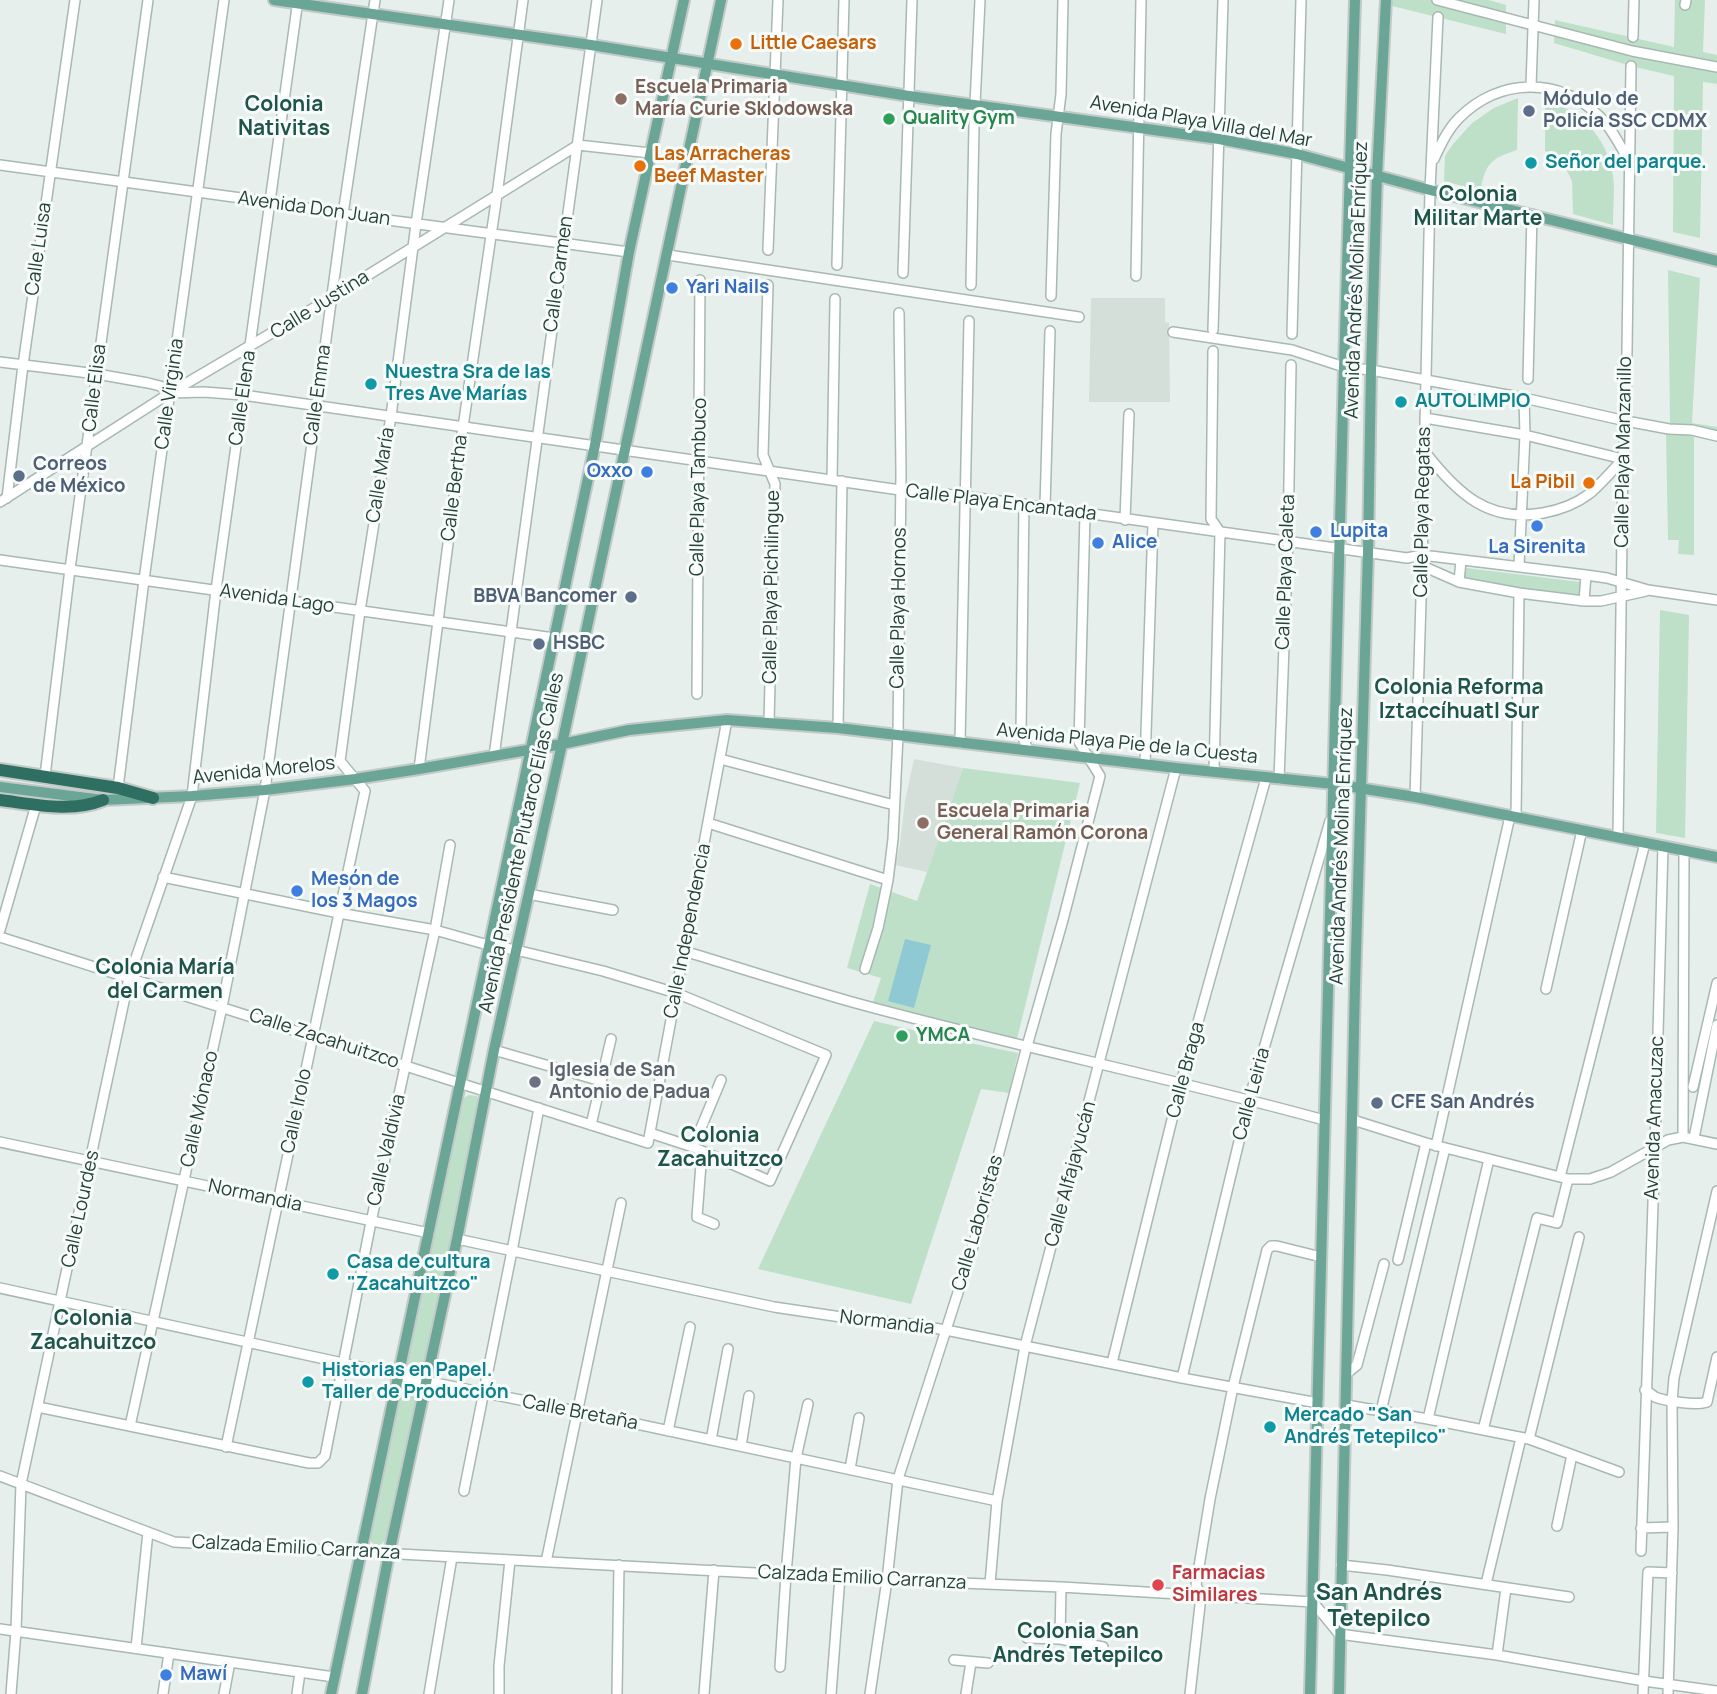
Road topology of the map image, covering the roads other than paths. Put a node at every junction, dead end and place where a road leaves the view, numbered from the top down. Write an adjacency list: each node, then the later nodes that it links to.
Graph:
1 (75, 0): 51 (street, Calle Luisa)
2 (148, 0): 53 (street, Calle Elisa)
3 (224, 0): 55 (street, Calle Virginia)
4 (274, 0): 24 (main road, Avenida Playa Villa del Mar)
5 (375, 0): 25 (street, Calle Emma)
6 (449, 0): 27 (street, Calle María)
7 (523, 0): 29 (street, Calle Bertha)
8 (597, 0): 31 (street, Calle Carmen)
9 (684, 0): 32 (main road, Avenida Presidente Plutarco Elías Calles)
10 (722, 0): 33 (main road, Avenida Presidente Plutarco Elías Calles)
11 (778, 0): 36 (street)
12 (844, 0): 37 (street)
13 (912, 0): 39 (street)
14 (980, 0): 40 (street)
15 (1063, 0): 41 (street)
16 (1141, 0): 42 (street)
17 (1223, 0): 43 (street)
18 (1301, 0): 46 (street)
19 (1355, 0): 50 (main road, Avenida Andrés Molina Enríquez)
20 (1386, 0): 52 (main road, Avenida Andrés Molina Enríquez)
21 (1437, 0): 28 (street)
22 (1534, 0): 28 (street)
23 (1634, 0): 30 (street)
24 (298, 2): 25 (main road, Avenida Playa Villa del Mar); 57 (street, Calle Elena)
25 (373, 13): 27 (main road, Avenida Playa Villa del Mar); 58 (street, Calle Emma)
26 (1438, 17): 48 (street, Calle Playa Regatas)
27 (446, 23): 29 (main road, Avenida Playa Villa del Mar); 60 (street, Calle María)
28 (1533, 24): 35 (street); 38 (street)
29 (519, 35): 31 (main road, Avenida Playa Villa del Mar); 56 (street, Calle Bertha)
30 (1633, 37)
31 (591, 45): 32 (main road, Avenida Playa Villa del Mar); 44 (street, Calle Carmen)
32 (672, 58): 33 (main road, Avenida Playa Villa del Mar); 45 (main road, Avenida Presidente Plutarco Elías Calles)
33 (708, 64): 36 (main road, Avenida Playa Villa del Mar); 68 (main road, Avenida Presidente Plutarco Elías Calles)
34 (1631, 66): 47 (street, Calle Playa Manzanillo)
35 (1717, 67)
36 (775, 75): 37 (main road, Avenida Playa Villa del Mar); 66 (street)
37 (842, 86): 39 (main road, Avenida Playa Villa del Mar); 70 (street)
38 (1531, 86): 47 (street); 48 (street)
39 (909, 96): 40 (main road, Avenida Playa Villa del Mar); 71 (street)
40 (976, 105): 41 (main road, Avenida Playa Villa del Mar); 75 (street)
41 (1058, 117): 42 (main road, Avenida Playa Villa del Mar); 76 (street)
42 (1139, 127): 43 (main road, Avenida Playa Villa del Mar); 72 (street)
43 (1219, 139): 46 (main road, Avenida Playa Villa del Mar); 82 (street)
44 (578, 145): 45 (street); 56 (street, Calle Justina); 64 (street, Calle Carmen)
45 (650, 153): 67 (main road, Avenida Presidente Plutarco Elías Calles)
46 (1297, 154): 50 (main road, Avenida Playa Villa del Mar); 85 (street)
47 (1629, 161): 63 (street, Calle Playa Manzanillo)
48 (1432, 164): 54 (street, Calle Playa Regatas)
49 (0, 165): 51 (street, Avenida Don Juan)
50 (1351, 168): 52 (main road, Avenida Playa Villa del Mar); 91 (main road, Avenida Andrés Molina Enríquez)
51 (50, 171): 53 (street, Avenida Don Juan); 89 (street, Calle Luisa)
52 (1377, 175): 54 (main road, Avenida Playa Villa del Mar); 92 (main road, Avenida Andrés Molina Enríquez)
53 (123, 181): 55 (street, Avenida Don Juan); 93 (street, Calle Elisa)
54 (1430, 190): 59 (main road, Avenida Playa Villa del Mar); 95 (street, Calle Playa Regatas)
55 (197, 192): 57 (street, Avenida Don Juan); 96 (street, Calle Virginia)
56 (497, 195): 61 (street, Calle Justina); 62 (street, Calle Bertha)
57 (270, 202): 58 (street, Avenida Don Juan); 86 (street, Calle Elena)
58 (342, 214): 60 (street, Avenida Don Juan); 77 (street, Calle Emma)
59 (1532, 214): 63 (main road, Avenida Playa Villa del Mar); 94 (street)
60 (416, 224): 61 (street, Avenida Don Juan); 65 (street, Calle María)
61 (446, 227): 62 (street, Avenida Don Juan); 65 (street, Calle Justina)
62 (492, 233): 64 (street, Avenida Don Juan); 104 (street, Calle Bertha)
63 (1628, 238): 69 (main road, Avenida Playa Villa del Mar); 103 (street, Calle Playa Manzanillo)
64 (563, 243): 67 (street, Avenida Don Juan); 107 (street, Calle Carmen)
65 (413, 247): 77 (street, Calle Justina); 101 (street, Calle María)
66 (768, 250)
67 (629, 252): 108 (main road, Avenida Presidente Plutarco Elías Calles)
68 (668, 255): 80 (street); 110 (main road, Avenida Presidente Plutarco Elías Calles)
69 (1717, 261)
70 (837, 265)
71 (903, 273)
72 (1136, 276)
73 (700, 280): 113 (street, Calle Playa Tambuco)
74 (768, 285): 114 (street, Calle Playa Pichilingue)
75 (971, 285)
76 (1051, 296)
77 (331, 298): 86 (street, Calle Justina); 99 (street, Calle Emma)
78 (835, 299): 115 (street)
79 (899, 313): 116 (street, Calle Playa Hornos)
80 (1079, 317)
81 (969, 321): 117 (street)
82 (1213, 330)
83 (1050, 331): 120 (street)
84 (1173, 332): 91 (street)
85 (1292, 334)
86 (249, 348): 96 (street, Calle Justina); 97 (street, Calle Elena)
87 (1213, 351): 125 (street)
88 (0, 362): 89 (street)
89 (23, 365): 93 (street); 118 (street, Calle Luisa)
90 (1291, 365): 126 (street, Calle Playa Caleta)
91 (1344, 367): 92 (street); 127 (main road, Avenida Andrés Molina Enríquez)
92 (1371, 370): 95 (street); 128 (main road, Avenida Andrés Molina Enríquez)
93 (97, 374): 96 (street); 109 (street, Calle Elisa)
94 (1528, 379)
95 (1426, 380): 98 (street); 102 (street, Calle Playa Regatas)
96 (170, 393): 97 (street, Calle Playa Encantada); 109 (street, Calle Justina); 137 (street, Calle Virginia)
97 (243, 395): 99 (street, Calle Playa Encantada); 140 (street, Calle Elena)
98 (1524, 398): 103 (street); 105 (street)
99 (316, 406): 101 (street, Calle Playa Encantada); 144 (street, Calle Emma)
100 (1129, 414): 123 (street)
101 (391, 416): 104 (street, Calle Playa Encantada); 147 (street, Calle María)
102 (1425, 418): 105 (street); 111 (street, Calle Playa Regatas)
103 (1626, 421): 106 (street); 112 (street, Calle Playa Manzanillo)
104 (463, 427): 107 (street, Calle Playa Encantada); 148 (street, Calle Bertha)
105 (1525, 435): 112 (street); 122 (street)
106 (1717, 436)
107 (537, 437): 108 (street, Calle Playa Encantada); 149 (street, Calle Carmen)
108 (595, 445): 110 (street, Calle Playa Encantada); 150 (main road, Avenida Presidente Plutarco Elías Calles)
109 (88, 447): 118 (street, Calle Justina); 135 (street, Calle Elisa)
110 (624, 450): 113 (street, Calle Playa Encantada); 157 (main road, Avenida Presidente Plutarco Elías Calles)
111 (1425, 452): 122 (street); 129 (street, Calle Playa Regatas)
112 (1623, 459): 122 (street); 139 (street, Calle Playa Manzanillo)
113 (700, 461): 114 (street, Calle Playa Encantada); 151 (street, Calle Playa Tambuco)
114 (769, 471): 115 (street, Calle Playa Encantada); 153 (street, Calle Playa Pichilingue)
115 (837, 481): 116 (street, Calle Playa Encantada); 154 (street)
116 (900, 490): 117 (street, Calle Playa Encantada); 155 (street, Calle Playa Hornos)
117 (964, 496): 119 (street, Calle Playa Encantada); 156 (street)
118 (4, 500)
119 (1024, 505): 120 (street, Calle Playa Encantada); 159 (street)
120 (1045, 507): 121 (street, Calle Playa Encantada)
121 (1086, 514): 123 (street, Calle Playa Encantada); 161 (street, Calle Laboristas)
122 (1521, 515): 133 (street)
123 (1125, 520): 124 (street, Calle Playa Encantada)
124 (1153, 523): 125 (street, Calle Playa Encantada); 163 (street)
125 (1220, 532): 126 (street, Calle Playa Encantada); 167 (street)
126 (1288, 540): 127 (street, Calle Playa Encantada); 171 (street, Calle Playa Caleta)
127 (1340, 548): 128 (street, Calle Playa Encantada); 172 (main road, Avenida Andrés Molina Enríquez)
128 (1368, 553): 130 (street, Calle Playa Encantada); 175 (main road, Avenida Andrés Molina Enríquez)
129 (1422, 555): 130 (street, Calle Playa Encantada); 132 (street, Calle Playa Encantada); 134 (street, Calle Playa Regatas)
130 (1407, 558): 134 (street, Calle Playa Encantada)
131 (0, 560): 135 (street, Avenida Lago)
132 (1461, 560): 133 (street, Calle Playa Encantada); 138 (street)
133 (1519, 566): 136 (street, Calle Playa Encantada)
134 (1422, 567): 138 (street, Calle Playa Encantada); 178 (street, Calle Playa Regatas)
135 (71, 569): 137 (street, Avenida Lago); 168 (street, Calle Elisa)
136 (1586, 575): 139 (street, Calle Playa Encantada); 146 (street)
137 (144, 580): 140 (street, Avenida Lago); 174 (street, Calle Virginia)
138 (1459, 582): 142 (street, Calle Playa Encantada)
139 (1621, 582): 141 (street, Calle Playa Encantada); 143 (street, Calle Playa Manzanillo)
140 (216, 590): 144 (street, Avenida Lago); 177 (street, Calle Elena)
141 (1648, 590): 143 (street, Calle Playa Encantada); 145 (street, Calle Playa Encantada)
142 (1519, 593): 146 (street, Calle Playa Encantada); 185 (street)
143 (1621, 597): 146 (street, Calle Playa Encantada); 188 (street, Calle Playa Manzanillo)
144 (289, 600): 147 (street, Avenida Lago); 176 (street, Calle Emma)
145 (1717, 600)
146 (1584, 601)
147 (360, 611): 148 (street, Avenida Lago); 170 (street, Calle María)
148 (439, 622): 149 (street, Avenida Lago); 165 (street, Calle Bertha)
149 (511, 632): 150 (street, Avenida Lago); 160 (street, Calle Carmen)
150 (554, 638): 158 (main road, Avenida Presidente Plutarco Elías Calles)
151 (697, 694)
152 (727, 720): 153 (main road, Avenida Playa Pie de la Cuesta); 157 (main road, Avenida Playa Pie de la Cuesta); 162 (street, Calle Independencia)
153 (769, 722): 154 (main road, Avenida Playa Pie de la Cuesta)
154 (838, 728): 155 (main road, Avenida Playa Pie de la Cuesta)
155 (898, 735): 156 (main road, Avenida Playa Pie de la Cuesta); 183 (street, Calle Playa Hornos)
156 (960, 743): 159 (main road, Avenida Playa Pie de la Cuesta)
157 (562, 744): 158 (main road, Avenida Playa Pie de la Cuesta); 196 (main road, Avenida Presidente Plutarco Elías Calles)
158 (530, 750): 160 (main road, Avenida Morelos); 203 (main road, Avenida Presidente Plutarco Elías Calles)
159 (1028, 750): 161 (main road, Avenida Playa Pie de la Cuesta)
160 (494, 756): 165 (main road, Avenida Morelos)
161 (1089, 758): 163 (main road, Avenida Playa Pie de la Cuesta); 215 (street, Calle Laboristas)
162 (720, 759): 183 (street); 186 (street, Calle Independencia)
163 (1145, 764): 164 (main road, Avenida Playa Pie de la Cuesta)
164 (1176, 768): 167 (main road, Avenida Playa Pie de la Cuesta); 218 (street, Calle Alfajayucán)
165 (419, 769): 170 (main road, Avenida Morelos)
166 (0, 770): 168 (highway)
167 (1214, 771): 169 (main road, Avenida Playa Pie de la Cuesta)
168 (44, 776): 174 (highway)
169 (1266, 778): 171 (main road, Avenida Playa Pie de la Cuesta); 222 (street, Calle Braga)
170 (355, 779): 176 (main road, Avenida Morelos); 199 (street, Calle Irolo)
171 (1279, 779): 172 (main road, Avenida Playa Pie de la Cuesta)
172 (1334, 784): 175 (main road, Avenida Playa Pie de la Cuesta); 184 (main road, Avenida Andrés Molina Enríquez)
173 (0, 787): 181 (main road, Avenida Morelos)
174 (118, 788): 179 (highway)
175 (1362, 788): 178 (main road, Avenida Playa Pie de la Cuesta); 228 (main road, Avenida Andrés Molina Enríquez)
176 (265, 790): 177 (main road, Avenida Morelos); 197 (street, Calle Mónaco)
177 (192, 796): 179 (main road, Avenida Morelos); 194 (street, Calle Lourdes)
178 (1415, 797): 185 (main road, Avenida Playa Pie de la Cuesta)
179 (153, 798): 181 (main road, Avenida Morelos)
180 (0, 800): 182 (highway)
181 (103, 800): 182 (highway)
182 (36, 804): 200 (street)
183 (894, 805): 195 (street, Calle Playa Hornos)
184 (1332, 812): 225 (street, Calle Leiria); 227 (main road, Avenida Andrés Molina Enríquez)
185 (1513, 817): 187 (main road, Avenida Playa Pie de la Cuesta); 235 (street)
186 (708, 823): 195 (street); 205 (street, Calle Independencia)
187 (1582, 830): 188 (main road, Avenida Playa Pie de la Cuesta); 209 (street)
188 (1618, 838): 189 (main road, Avenida Playa Pie de la Cuesta)
189 (1645, 843): 191 (main road, Avenida Playa Pie de la Cuesta); 240 (street)
190 (450, 845): 201 (street, Calle Valdivia)
191 (1663, 846): 192 (main road, Avenida Playa Pie de la Cuesta); 236 (street, Avenida Amacuzac)
192 (1684, 851): 193 (main road, Avenida Playa Pie de la Cuesta); 230 (street)
193 (1717, 857)
194 (163, 877): 197 (street); 207 (street, Calle Lourdes)
195 (888, 880): 206 (street, Calle Playa Hornos)
196 (528, 894): 198 (street); 204 (main road, Avenida Presidente Plutarco Elías Calles)
197 (245, 895): 199 (street); 211 (street, Calle Mónaco)
198 (613, 910)
199 (339, 914): 201 (street); 213 (street, Calle Irolo)
200 (0, 930)
201 (435, 930): 203 (street); 217 (street, Calle Valdivia)
202 (0, 937): 207 (street, Calle Zacahuitzco)
203 (488, 946): 204 (street); 221 (main road, Avenida Presidente Plutarco Elías Calles)
204 (516, 950): 210 (street); 216 (main road, Avenida Presidente Plutarco Elías Calles)
205 (684, 951): 210 (street, Calle Independencia); 215 (street)
206 (865, 969)
207 (129, 978): 211 (street, Calle Zacahuitzco); 239 (street, Calle Lourdes)
208 (1717, 983): 223 (street)
209 (1546, 989)
210 (676, 993): 231 (street, Calle Independencia); 237 (street, Calle Zacahuitzco)
211 (222, 1007): 213 (street, Calle Zacahuitzco); 241 (street, Calle Mónaco)
212 (1717, 1025): 232 (street)
213 (313, 1036): 217 (street, Calle Zacahuitzco); 243 (street, Calle Irolo)
214 (611, 1040): 220 (street)
215 (1027, 1046): 218 (street); 259 (street, Calle Laboristas)
216 (494, 1050): 220 (street); 224 (main road, Avenida Presidente Plutarco Elías Calles)
217 (406, 1065): 221 (street, Calle Zacahuitzco); 245 (street, Calle Valdivia)
218 (1099, 1065): 222 (street); 261 (street, Calle Alfajayucán)
219 (721, 1080): 237 (street)
220 (601, 1081): 229 (street)
221 (460, 1083): 224 (street, Calle Zacahuitzco); 247 (main road, Avenida Presidente Plutarco Elías Calles)
222 (1181, 1083): 225 (street); 265 (street, Calle Braga)
223 (1692, 1087)
224 (487, 1092): 226 (street, Calle Zacahuitzco); 249 (main road, Avenida Presidente Plutarco Elías Calles)
225 (1249, 1100): 227 (street); 268 (street, Calle Leiria)
226 (540, 1108): 229 (street, Calle Zacahuitzco); 250 (street)
227 (1324, 1120): 251 (main road, Avenida Andrés Molina Enríquez)
228 (1353, 1120): 235 (street); 266 (main road, Avenida Andrés Molina Enríquez)
229 (591, 1125): 231 (street, Calle Zacahuitzco)
230 (1683, 1137): 232 (street); 236 (street)
231 (649, 1138): 237 (street, Calle Zacahuitzco)
232 (1694, 1138): 234 (street)
233 (0, 1142): 239 (street, Normandia)
234 (1717, 1144)
235 (1436, 1145): 238 (street); 252 (street); 280 (street)
236 (1655, 1146): 240 (street); 271 (street, Avenida Amacuzac)
237 (698, 1149): 246 (street)
238 (1489, 1159): 240 (street); 282 (street)
239 (91, 1162): 241 (street, Normandia); 256 (street, Calle Lourdes)
240 (1564, 1178): 284 (street)
241 (184, 1181): 243 (street, Normandia); 257 (street, Calle Mónaco)
242 (1717, 1191): 274 (street)
243 (278, 1201): 245 (street, Normandia); 260 (street, Calle Irolo)
244 (621, 1203): 254 (street)
245 (371, 1222): 247 (street, Normandia); 264 (street, Calle Valdivia)
246 (714, 1224)
247 (429, 1233): 267 (main road, Avenida Presidente Plutarco Elías Calles)
248 (1579, 1237): 286 (street)
249 (457, 1239): 250 (street, Normandia); 269 (main road, Avenida Presidente Plutarco Elías Calles)
250 (512, 1251): 254 (street, Normandia); 272 (street)
251 (1321, 1257): 270 (street); 275 (main road, Avenida Andrés Molina Enríquez)
252 (1398, 1260)
253 (1384, 1264): 266 (street)
254 (606, 1271): 259 (street, Normandia); 279 (street)
255 (0, 1288): 256 (street, Calle Bretaña)
256 (61, 1301): 257 (street, Calle Bretaña); 278 (street, Calle Lourdes)
257 (154, 1321): 260 (street, Calle Bretaña); 283 (street, Calle Mónaco)
258 (690, 1326): 285 (street)
259 (946, 1330): 261 (street, Normandia); 295 (street, Calle Laboristas)
260 (248, 1343): 264 (street, Calle Bretaña); 289 (street, Calle Irolo)
261 (1026, 1346): 265 (street, Normandia); 298 (street, Calle Alfajayucán)
262 (728, 1349): 287 (street)
263 (1717, 1357): 274 (street)
264 (343, 1363): 267 (street, Calle Bretaña); 289 (street, Calle Valdivia)
265 (1112, 1363): 268 (street, Normandia)
266 (1346, 1374): 277 (main road, Avenida Andrés Molina Enríquez)
267 (399, 1376): 269 (street, Calle Bretaña); 304 (main road, Avenida Presidente Plutarco Elías Calles)
268 (1182, 1378): 270 (street, Normandia)
269 (425, 1381): 272 (street, Calle Bretaña); 305 (main road, Avenida Presidente Plutarco Elías Calles)
270 (1233, 1387): 275 (street, Normandia); 320 (street)
271 (1645, 1390): 274 (street); 301 (street, Avenida Amacuzac)
272 (484, 1394): 279 (street, Calle Bretaña); 297 (street)
273 (749, 1396): 288 (street)
274 (1672, 1401): 300 (street)
275 (1318, 1403): 322 (main road, Avenida Andrés Molina Enríquez)
276 (808, 1404): 291 (street)
277 (1346, 1405): 280 (street); 310 (main road, Avenida Andrés Molina Enríquez)
278 (38, 1407): 283 (street); 296 (street, Calle Lourdes)
279 (576, 1411): 285 (street, Calle Bretaña); 308 (street)
280 (1381, 1411): 282 (street)
281 (859, 1418): 292 (street)
282 (1428, 1419): 284 (street)
283 (130, 1426): 289 (street)
284 (1483, 1430): 286 (street)
285 (668, 1431): 287 (street, Calle Bretaña)
286 (1525, 1438): 290 (street); 317 (street)
287 (711, 1440): 288 (street, Calle Bretaña)
288 (741, 1446): 291 (street, Calle Bretaña)
289 (226, 1447)
290 (1572, 1455): 293 (street); 299 (street)
291 (796, 1458): 292 (street, Calle Bretaña); 313 (street)
292 (850, 1469): 295 (street, Calle Bretaña)
293 (1619, 1472)
294 (0, 1476): 296 (street, Calzada Emilio Carranza)
295 (898, 1479): 298 (street, Calle Bretaña); 315 (street, Calle Laboristas)
296 (22, 1484): 302 (street, Calzada Emilio Carranza); 324 (street, Calle Lourdes)
297 (464, 1491)
298 (997, 1501): 316 (street, Calle Alfajayucán)
299 (1557, 1526)
300 (1673, 1527): 301 (street); 312 (street)
301 (1641, 1528): 303 (street, Avenida Amacuzac)
302 (148, 1532): 304 (street, Calzada Emilio Carranza); 329 (street)
303 (1641, 1551)
304 (361, 1552): 305 (street, Calzada Emilio Carranza); 338 (main road, Avenida Presidente Plutarco Elías Calles)
305 (388, 1554): 306 (street, Calzada Emilio Carranza); 347 (main road, Avenida Presidente Plutarco Elías Calles)
306 (452, 1556): 307 (street, Calzada Emilio Carranza); 348 (street)
307 (510, 1560): 308 (street, Calzada Emilio Carranza); 349 (street)
308 (546, 1562): 309 (street, Calzada Emilio Carranza)
309 (619, 1565): 311 (street, Calzada Emilio Carranza); 350 (street)
310 (1341, 1565): 317 (street); 325 (main road, Avenida Andrés Molina Enríquez)
311 (714, 1570): 313 (street, Calzada Emilio Carranza); 351 (street)
312 (1672, 1573): 339 (street); 340 (street)
313 (786, 1574): 314 (street, Calzada Emilio Carranza); 336 (street)
314 (840, 1577): 315 (street, Calzada Emilio Carranza); 352 (street)
315 (887, 1580): 316 (street, Calzada Emilio Carranza); 353 (street, Calle Laboristas)
316 (990, 1584): 318 (street, Calzada Emilio Carranza)
317 (1486, 1584): 319 (street)
318 (1061, 1587): 320 (street, Calzada Emilio Carranza); 327 (street)
319 (1506, 1588): 321 (street); 331 (street)
320 (1201, 1596): 322 (street, Calzada Emilio Carranza); 355 (street)
321 (1569, 1597)
322 (1313, 1602): 325 (street); 356 (main road, Avenida Andrés Molina Enríquez)
323 (0, 1629): 324 (street)
324 (16, 1631): 329 (street); 342 (street, Calle Lourdes)
325 (1339, 1634): 331 (street); 357 (main road, Avenida Andrés Molina Enríquez)
326 (1027, 1638): 327 (street)
327 (1060, 1640): 328 (street)
328 (1103, 1647)
329 (136, 1648): 330 (street)
330 (169, 1653): 333 (street); 343 (street)
331 (1497, 1655): 339 (street)
332 (954, 1660): 334 (street)
333 (230, 1662): 337 (street); 344 (street)
334 (971, 1662): 335 (street); 354 (street)
335 (988, 1663)
336 (780, 1667)
337 (300, 1672): 338 (street); 345 (street)
338 (334, 1677): 346 (main road, Avenida Presidente Plutarco Elías Calles)
339 (1644, 1681): 340 (street); 358 (street)
340 (1669, 1684): 341 (street); 359 (street)
341 (1717, 1691)
342 (11, 1694)
343 (163, 1694)
344 (224, 1694)
345 (297, 1694)
346 (331, 1694)
347 (362, 1694)
348 (429, 1694)
349 (499, 1694)
350 (617, 1694)
351 (704, 1694)
352 (831, 1694)
353 (870, 1694)
354 (967, 1694)
355 (1190, 1694)
356 (1310, 1694)
357 (1339, 1694)
358 (1643, 1694)
359 (1668, 1694)

